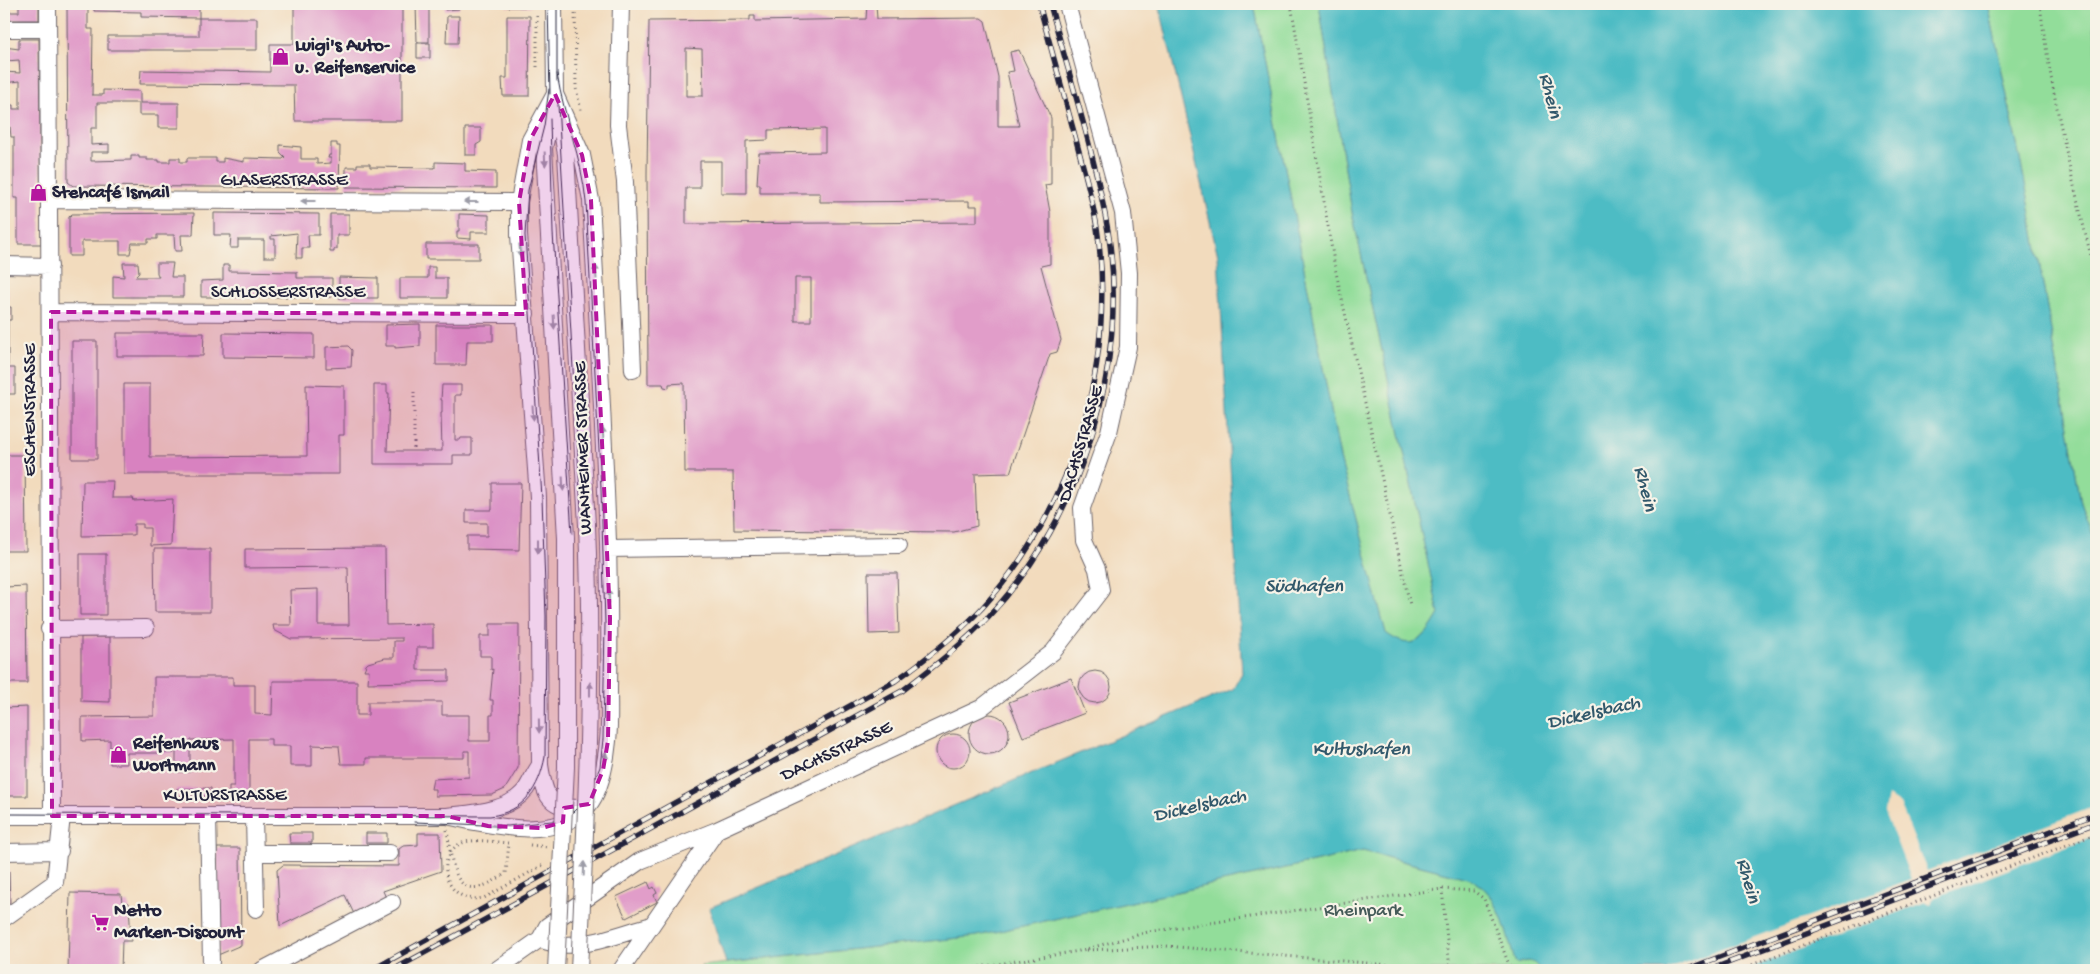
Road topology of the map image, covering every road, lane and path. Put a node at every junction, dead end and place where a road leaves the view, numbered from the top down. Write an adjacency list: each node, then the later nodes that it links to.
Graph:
1 (48, 4): 9 (street, ESCHENSTRASSE)
2 (554, 4): 10 (street, WANHEIMER STRASSE)
3 (575, 4): 11 (path)
4 (621, 4): 19 (street)
5 (1067, 4): 34 (street, DACHSSTRASSE)
6 (1291, 4): 24 (path)
7 (2040, 4): 16 (path)
8 (4, 29): 9 (street)
9 (48, 29): 12 (street, ESCHENSTRASSE)
10 (555, 94): 13 (street, WANHEIMER STRASSE); 23 (street, WANHEIMER STRASSE, one-way to 10); 51 (street, WANHEIMER STRASSE, one-way to 51, bridge); 52 (street, WANHEIMER STRASSE, one-way to 10, bridge)
11 (582, 114)
12 (49, 200): 13 (street, GLASERSTRASSE, one-way to 12); 15 (street, ESCHENSTRASSE)
13 (519, 202): 18 (street, WANHEIMER STRASSE, one-way to 18)
14 (4, 265): 15 (street)
15 (50, 266): 17 (street, ESCHENSTRASSE)
16 (2096, 277)
17 (51, 312): 18 (street, SCHLOSSERSTRASSE); 26 (street, ESCHENSTRASSE)
18 (526, 314): 27 (street, WANHEIMER STRASSE, one-way to 27)
19 (633, 370)
20 (414, 388): 21 (path)
21 (414, 448)
22 (899, 545): 23 (street)
23 (608, 549): 28 (street, WANHEIMER STRASSE, one-way to 23)
24 (1410, 605)
25 (146, 628): 26 (street)
26 (49, 629): 30 (street, ESCHENSTRASSE)
27 (540, 765): 28 (street, WANHEIMER STRASSE); 33 (street)
28 (589, 804): 33 (street, WANHEIMER STRASSE, one-way to 28)
29 (4, 816): 30 (street, KULTURSTRASSE)
30 (57, 816): 31 (street, KULTURSTRASSE); 36 (street, ESCHENSTRASSE)
31 (208, 816): 32 (street, KULTURSTRASSE); 48 (street)
32 (254, 816): 33 (street, KULTURSTRASSE); 38 (street)
33 (447, 816): 40 (path, bridge)
34 (717, 830): 45 (street); 46 (street)
35 (2096, 834): 57 (path)
36 (60, 851): 37 (street); 44 (street, ESCHENSTRASSE)
37 (4, 852)
38 (255, 853): 39 (street); 43 (street)
39 (390, 853)
40 (550, 861)
41 (1442, 889): 47 (path); 55 (path); 56 (path)
42 (392, 902): 49 (street)
43 (256, 909)
44 (6, 916)
45 (652, 925): 46 (street); 53 (street)
46 (540, 939): 50 (street)
47 (1078, 951): 54 (path); 55 (path)
48 (209, 970)
49 (262, 970)
50 (496, 970)
51 (556, 970)
52 (579, 970)
53 (621, 970)
54 (960, 970)
55 (1450, 970)
56 (1511, 970)
57 (1738, 970)

